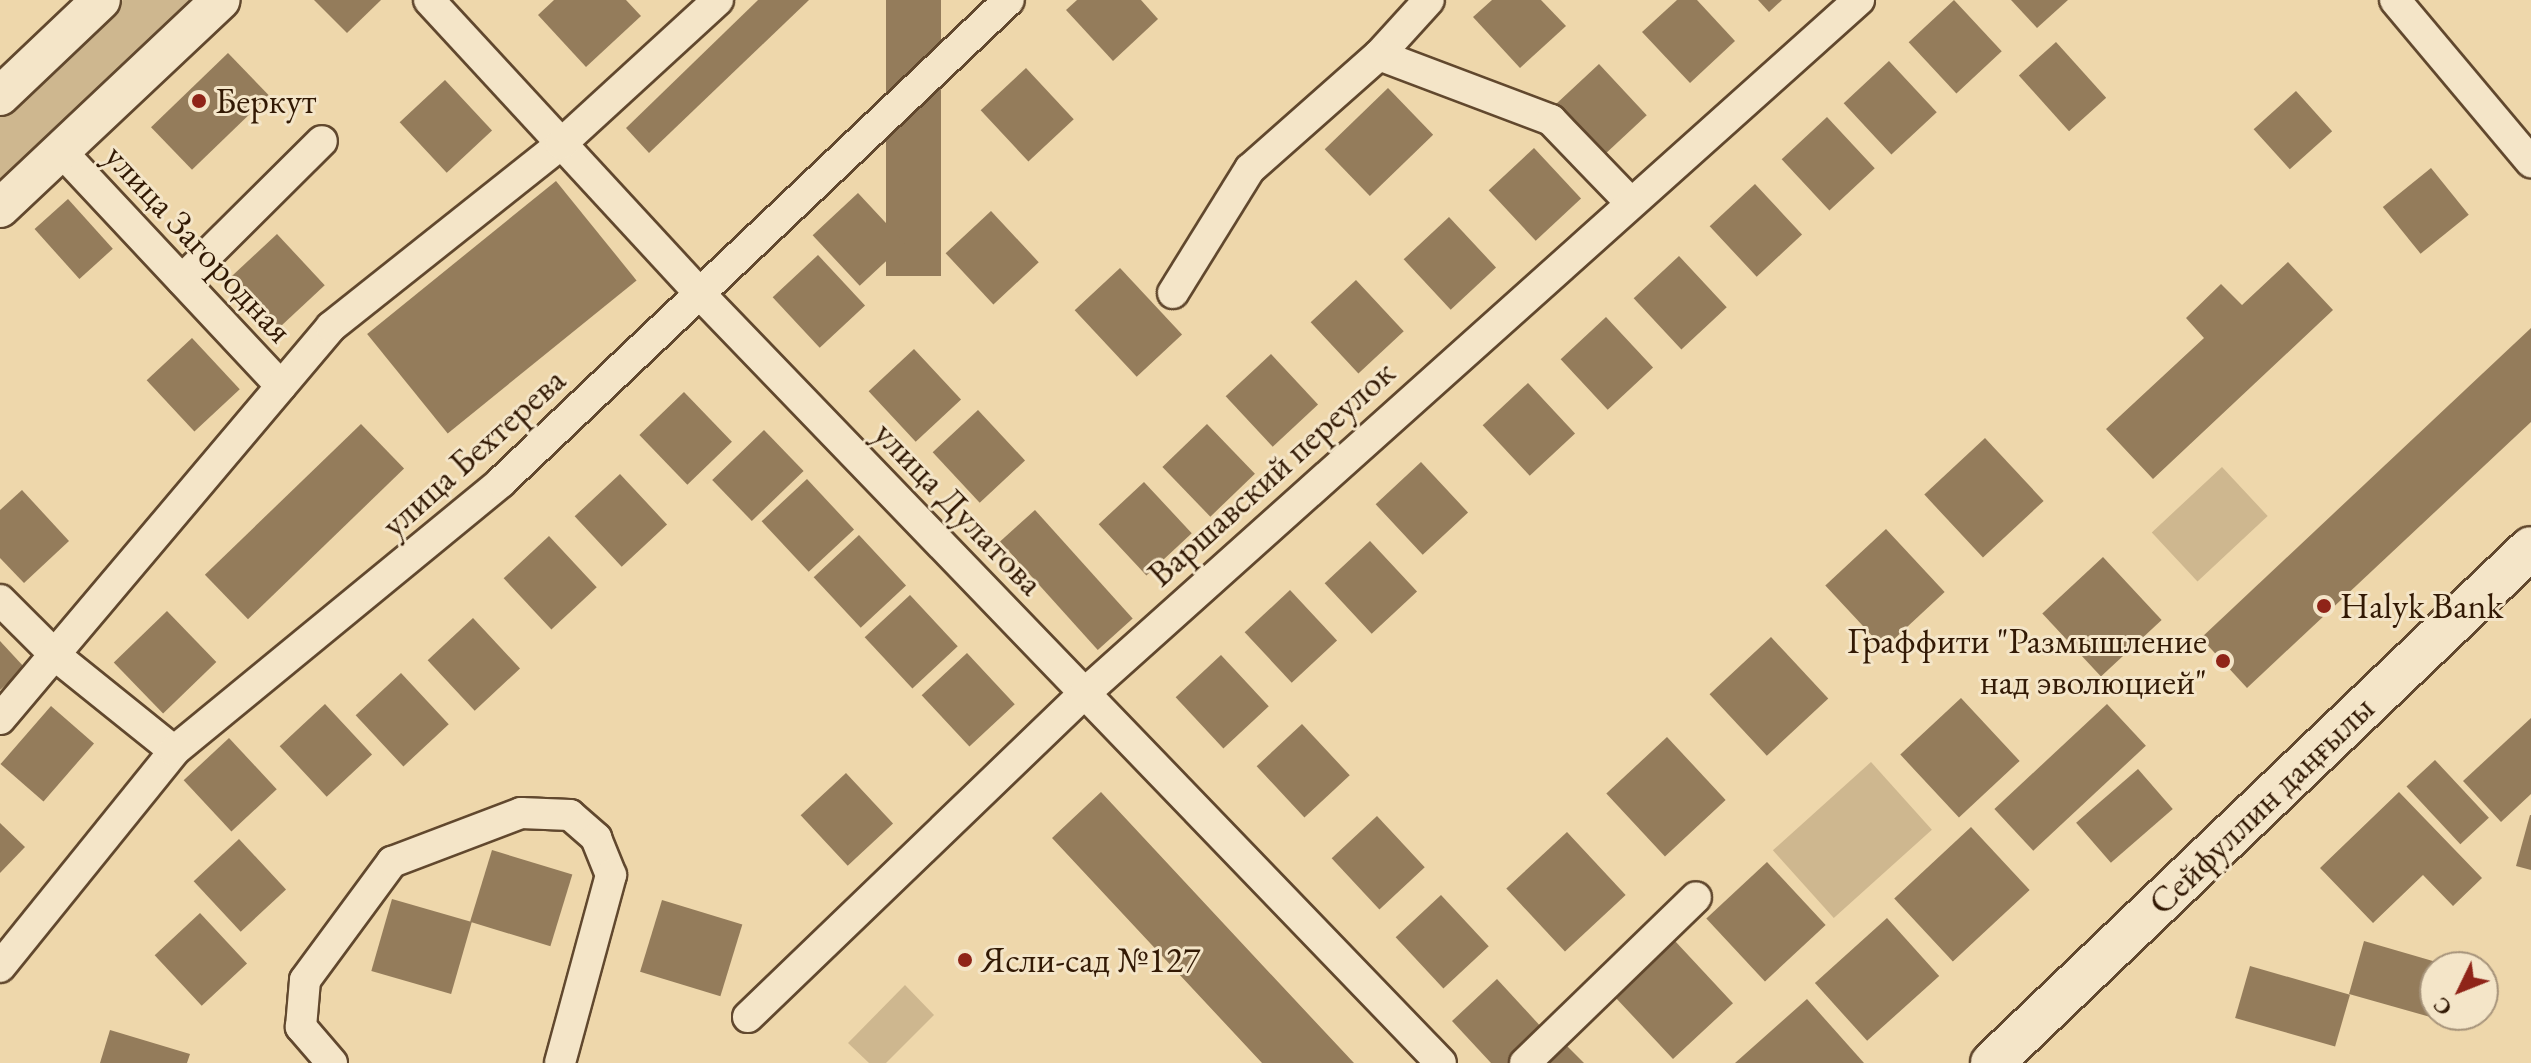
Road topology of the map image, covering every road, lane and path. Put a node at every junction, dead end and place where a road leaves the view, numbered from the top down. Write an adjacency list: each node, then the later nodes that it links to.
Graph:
1 (101, 0): 10 (street)
2 (221, 0): 13 (street)
3 (429, 0): 12 (street, улица Дулатова)
4 (718, 0): 12 (street)
5 (1009, 0): 18 (street, улица Бехтерева)
6 (1429, 0): 9 (street)
7 (1859, 0): 15 (street, Варшавский переулок)
8 (2395, 0): 14 (street)
9 (1379, 55): 15 (street); 19 (street)
10 (3, 88)
11 (322, 141): 17 (street)
12 (561, 144): 18 (street, улица Дулатова); 20 (street)
13 (61, 151): 16 (street); 17 (street, улица Загородная)
14 (2531, 162)
15 (1629, 201): 24 (street, Варшавский переулок)
16 (0, 208)
17 (182, 280): 20 (street, улица Загородная)
18 (699, 293): 24 (street, улица Дулатова); 26 (street, улица Бехтерева)
19 (1173, 293)
20 (281, 386): 23 (street)
21 (2531, 548): 34 (main road, Сейфуллин даңғылы)
22 (0, 600): 23 (street)
23 (56, 656): 25 (street); 26 (street)
24 (1085, 693): 29 (street, Варшавский переулок); 32 (street, улица Дулатова)
25 (0, 719)
26 (174, 751): 28 (street, улица Бехтерева)
27 (1696, 897): 33 (street)
28 (0, 967)
29 (748, 1017)
30 (332, 1063): 31 (street)
31 (560, 1063)
32 (1441, 1063)
33 (1525, 1063)
34 (1992, 1063)

